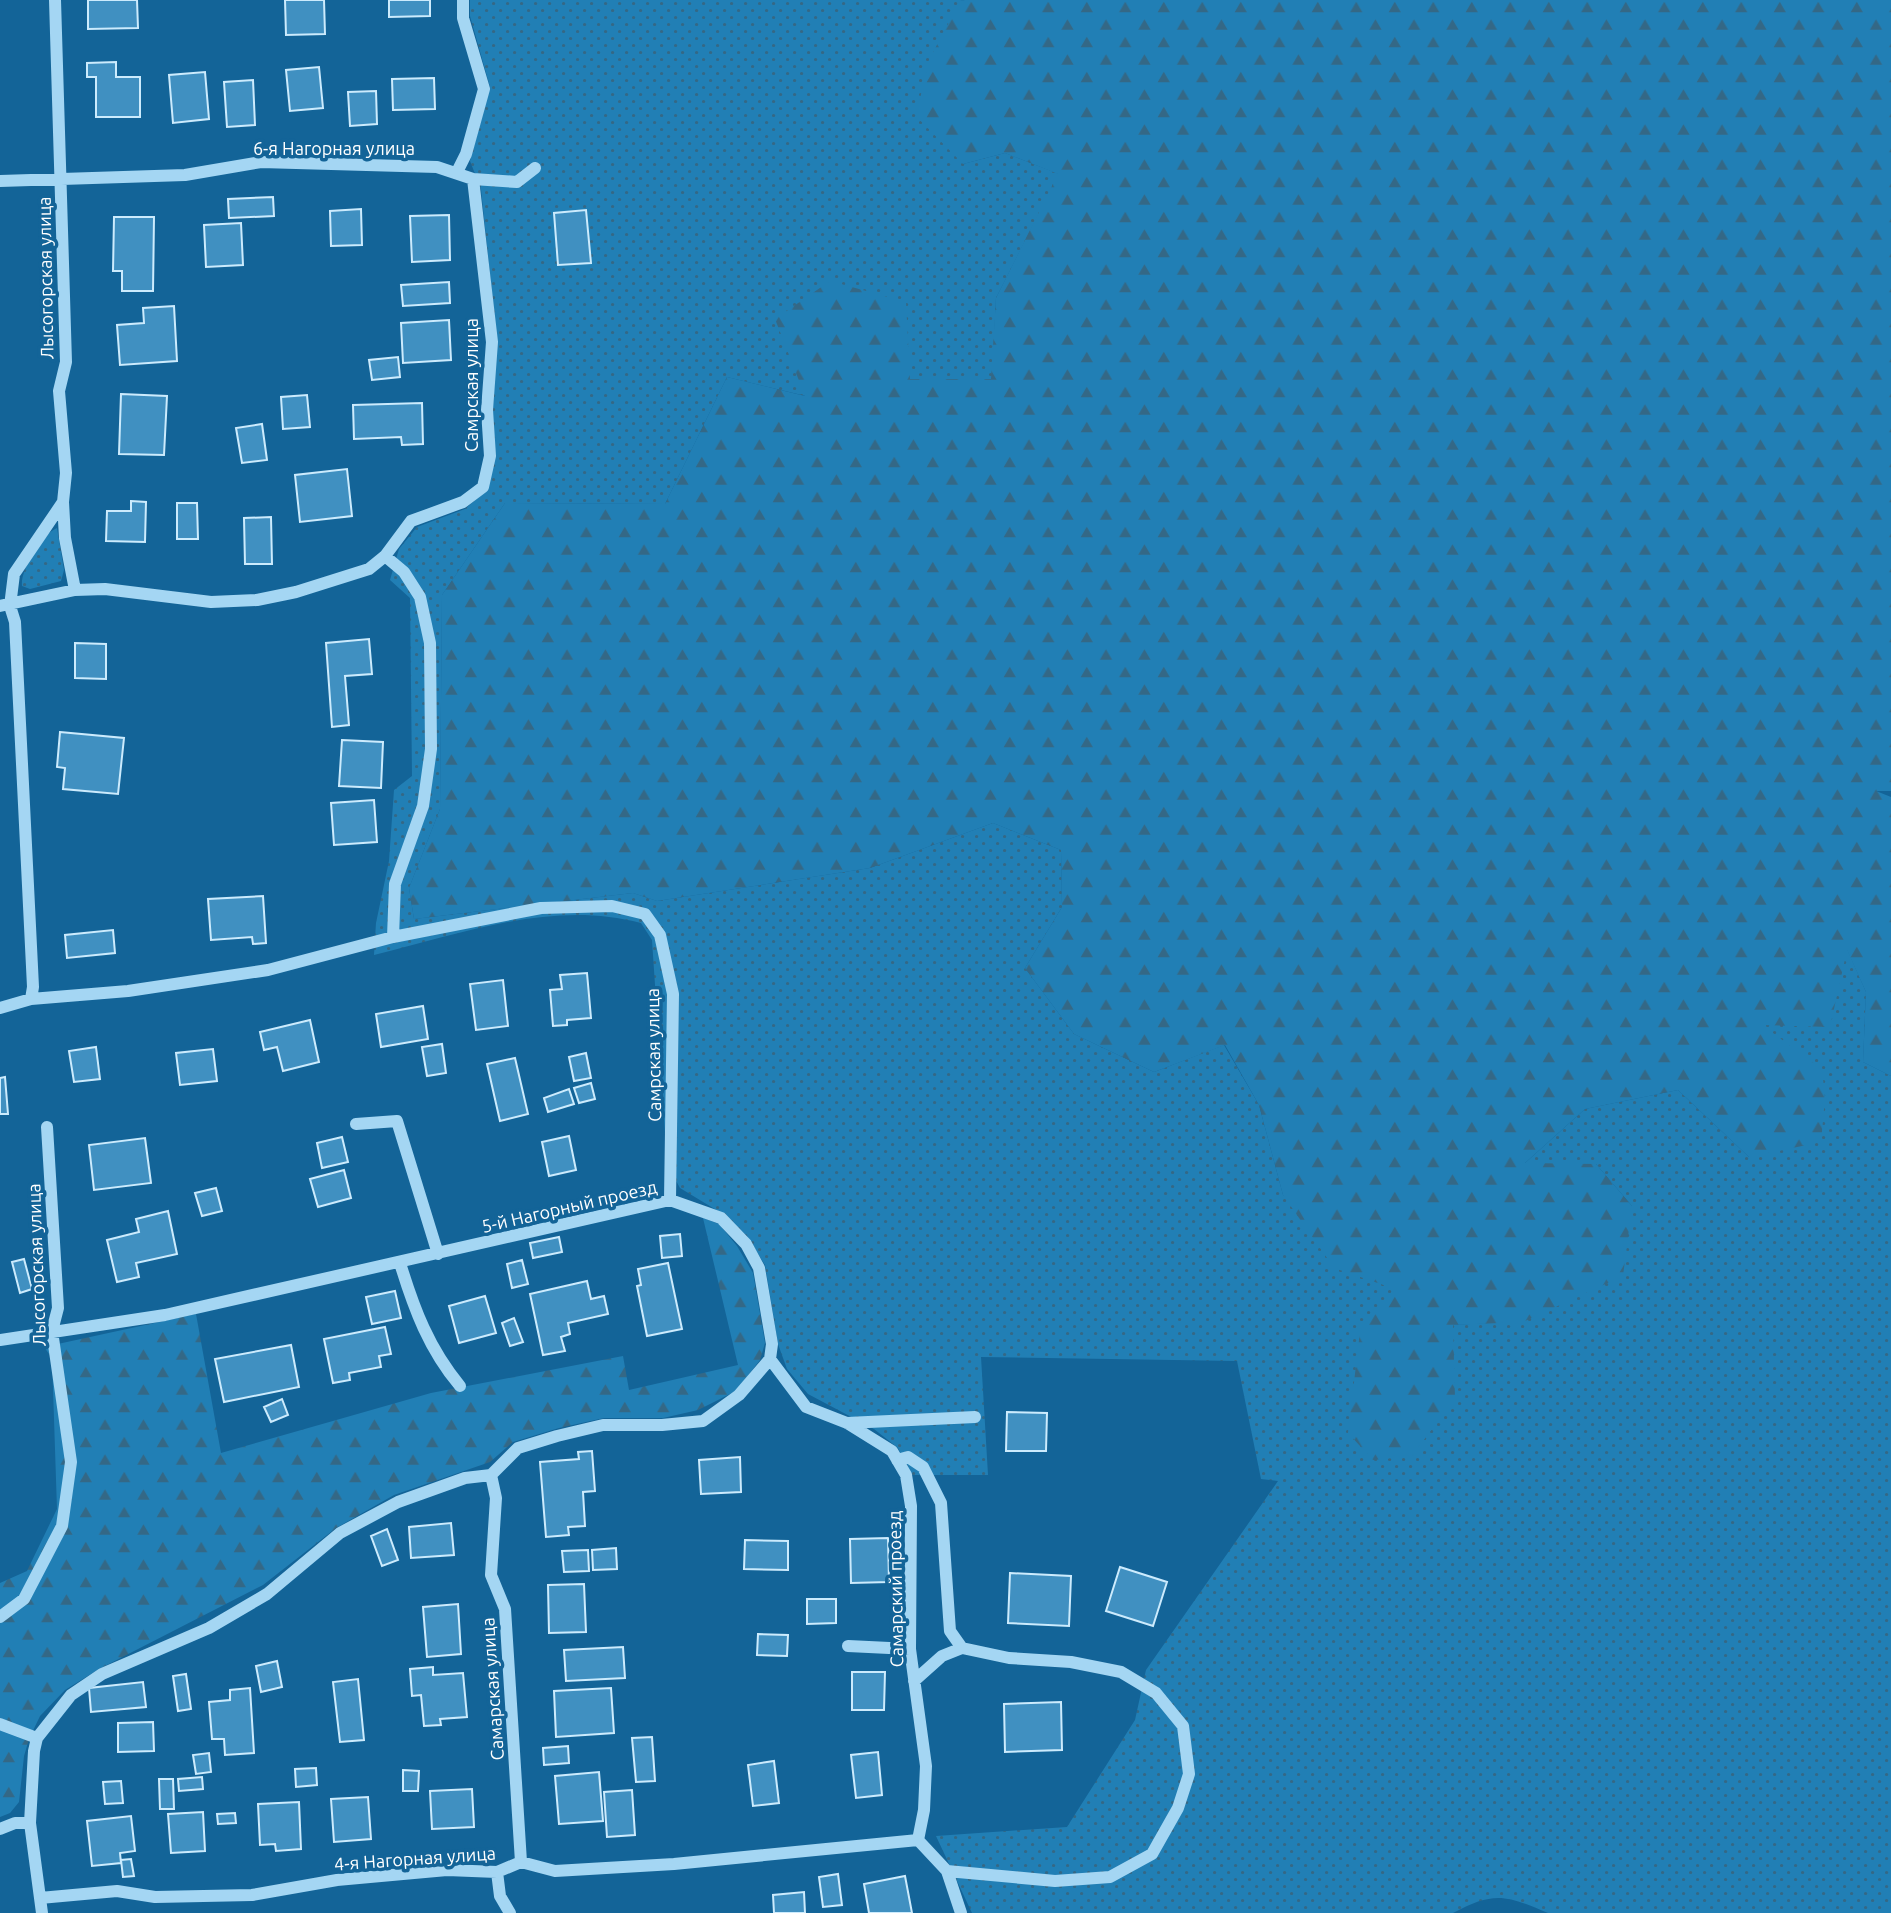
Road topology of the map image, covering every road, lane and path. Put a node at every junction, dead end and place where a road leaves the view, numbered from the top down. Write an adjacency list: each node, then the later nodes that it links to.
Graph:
1 (55, 0): 6 (street, Лысогорская улица)
2 (463, 0): 4 (street)
3 (535, 168): 5 (street, 6-я Нагорная улица)
4 (457, 172): 5 (street, 6-я Нагорная улица); 6 (street, 6-я Нагорная улица)
5 (473, 179): 9 (street, Самрская улица)
6 (61, 180): 7 (street, 6-я Нагорная улица); 8 (street, Лысогорская улица)
7 (0, 181)
8 (63, 502): 10 (street, Лысогорская улица); 11 (street)
9 (385, 556): 10 (street); 12 (street)
10 (75, 590): 11 (street)
11 (5, 606): 13 (street)
12 (393, 937): 13 (street); 17 (street, Самрская улица)
13 (31, 999): 14 (street)
14 (0, 1008)
15 (356, 1124): 18 (street)
16 (47, 1127): 20 (street, Лысогорская улица)
17 (670, 1200): 18 (street, 5-й Нагорный проезд); 22 (street, 5-й Нагорный проезд)
18 (438, 1254): 19 (street, 5-й Нагорный проезд)
19 (400, 1263): 20 (street, 5-й Нагорный проезд); 23 (street)
20 (52, 1331): 21 (street, 5-й Нагорный проезд); 28 (street, Лысогорская улица)
21 (0, 1340)
22 (770, 1359): 25 (street, Самарский проезд); 27 (street)
23 (460, 1385)
24 (975, 1417): 25 (street)
25 (848, 1423): 26 (street, Самарский проезд)
26 (897, 1460): 30 (street); 31 (street, Самарский проезд)
27 (491, 1475): 34 (street); 38 (street, Самарская улица)
28 (0, 1617)
29 (848, 1646): 31 (street)
30 (962, 1648): 32 (street); 39 (street)
31 (910, 1649): 32 (street, Самарский проезд)
32 (914, 1681): 37 (street, Самарский проезд)
33 (0, 1724): 34 (street)
34 (37, 1738): 35 (street)
35 (30, 1824): 36 (street); 41 (street)
36 (0, 1829)
37 (918, 1840): 38 (street, 4-я Нагорная улица); 39 (street)
38 (521, 1862): 40 (street, 4-я Нагорная улица)
39 (947, 1871): 44 (street)
40 (497, 1872): 41 (street, 4-я Нагорная улица); 43 (street)
41 (40, 1898): 42 (street)
42 (42, 1913)
43 (510, 1913)
44 (961, 1913)

